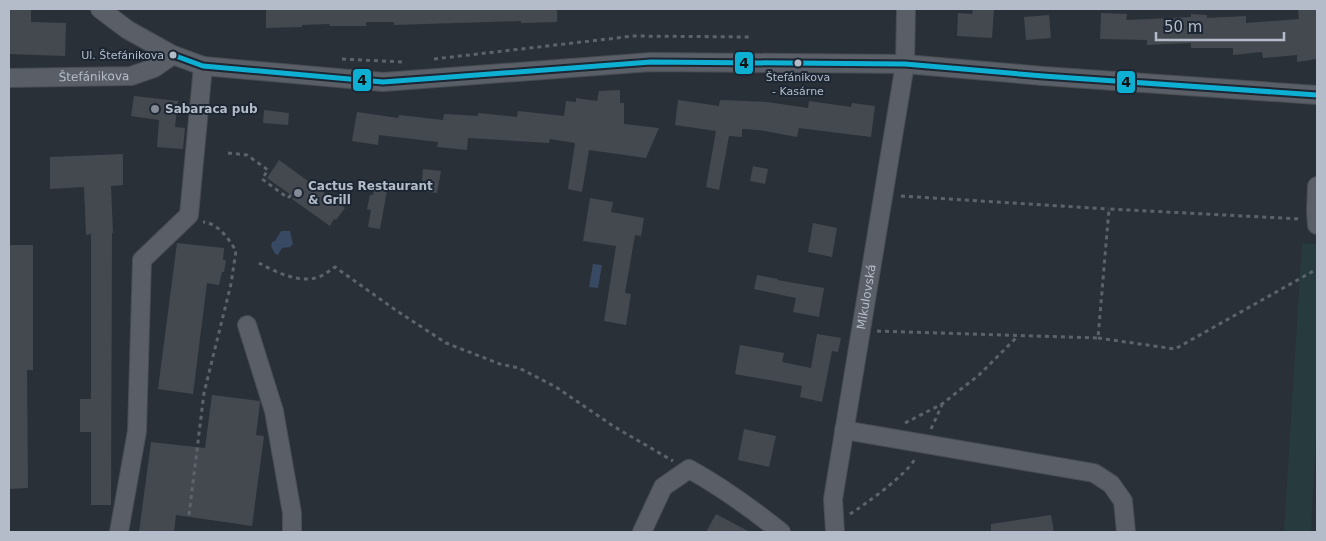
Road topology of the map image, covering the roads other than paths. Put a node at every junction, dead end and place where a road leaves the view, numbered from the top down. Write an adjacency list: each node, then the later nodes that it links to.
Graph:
1 (100, 9): 3 (street)
2 (906, 9): 4 (street, Mikulovská)
3 (173, 55): 5 (street); 6 (street, Štefánikova)
4 (905, 64): 5 (street); 7 (street); 11 (street, Mikulovská)
5 (203, 66): 12 (street)
6 (9, 78)
7 (1317, 95)
8 (1317, 186): 9 (street)
9 (1317, 223)
10 (248, 325): 13 (street)
11 (844, 430): 16 (street, Mikulovská); 17 (street)
12 (118, 532)
13 (292, 532)
14 (642, 532): 15 (street)
15 (782, 532)
16 (835, 532)
17 (1126, 532)

